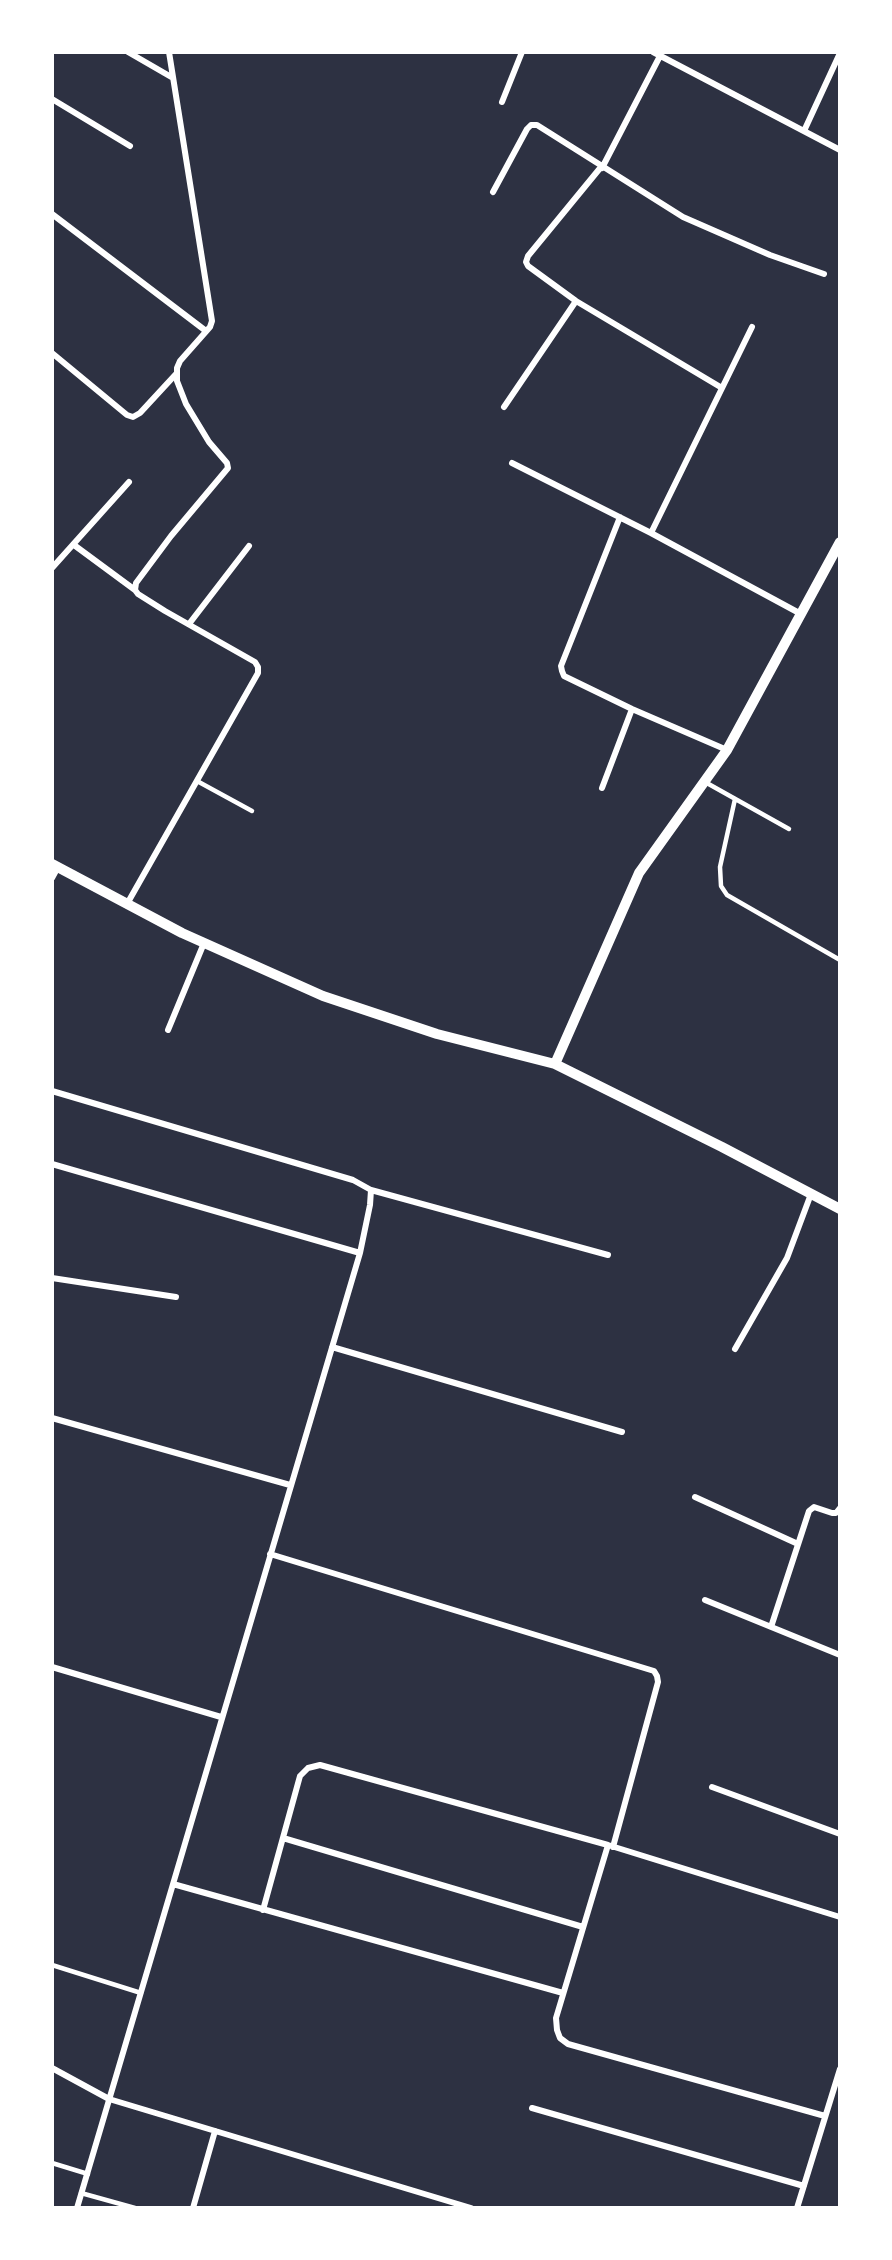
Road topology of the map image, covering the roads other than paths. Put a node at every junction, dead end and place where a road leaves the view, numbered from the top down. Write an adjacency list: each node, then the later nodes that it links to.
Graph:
1 (128, 52): 6 (street)
2 (169, 52): 6 (street)
3 (522, 52): 8 (street)
4 (840, 52): 10 (street)
5 (656, 54): 10 (street); 13 (street)
6 (173, 78): 19 (street)
7 (55, 101): 9 (street); 11 (street)
8 (502, 102)
9 (52, 108)
10 (804, 131): 12 (street)
11 (129, 146)
12 (840, 150)
13 (602, 167): 14 (street); 16 (street); 17 (street)
14 (493, 192)
15 (52, 214): 19 (street)
16 (824, 274)
17 (576, 301): 22 (street); 23 (street)
18 (752, 327): 22 (street)
19 (206, 332): 21 (street)
20 (52, 353): 21 (street)
21 (176, 374): 32 (street)
22 (722, 388): 27 (street)
23 (504, 407)
24 (512, 463): 26 (street)
25 (129, 482): 29 (street)
26 (620, 517): 27 (street); 35 (street)
27 (651, 533): 33 (street)
28 (840, 542): 33 (street)
29 (74, 545): 31 (street); 32 (street)
30 (249, 546): 34 (street)
31 (52, 568)
32 (135, 590): 34 (street)
33 (801, 614): 36 (street)
34 (189, 624): 37 (street)
35 (632, 709): 36 (street); 39 (street)
36 (727, 750): 38 (street)
37 (196, 781): 41 (lane); 45 (street)
38 (705, 781): 40 (lane); 49 (street)
39 (602, 788)
40 (735, 799): 42 (lane); 47 (lane)
41 (252, 811)
42 (789, 829)
43 (55, 866): 44 (street); 45 (street)
44 (52, 878)
45 (127, 904): 46 (street)
46 (204, 943): 48 (street); 49 (street)
47 (840, 960)
48 (168, 1030)
49 (555, 1064): 53 (street)
50 (52, 1091): 52 (street)
51 (52, 1164): 55 (street)
52 (371, 1190): 55 (street); 56 (street)
53 (811, 1194): 54 (street); 60 (street)
54 (840, 1209)
55 (360, 1253): 59 (street)
56 (608, 1255)
57 (52, 1278): 58 (street)
58 (176, 1297)
59 (332, 1347): 62 (street); 63 (street)
60 (735, 1348)
61 (52, 1418): 63 (street)
62 (622, 1432)
63 (290, 1485): 67 (street)
64 (695, 1497): 66 (street)
65 (840, 1508): 66 (street)
66 (798, 1544): 69 (street)
67 (270, 1554): 72 (street); 76 (street)
68 (705, 1600): 69 (street)
69 (771, 1627): 70 (street)
70 (840, 1655)
71 (52, 1667): 72 (street)
72 (221, 1717): 77 (street)
73 (712, 1787): 74 (street)
74 (840, 1834)
75 (283, 1838): 76 (street); 78 (street); 80 (street)
76 (610, 1846): 79 (street); 80 (street)
77 (172, 1884): 78 (street); 82 (street)
78 (263, 1910): 83 (street)
79 (840, 1917)
80 (583, 1927): 83 (street)
81 (52, 1965): 82 (lane)
82 (141, 1993): 86 (street)
83 (563, 1993): 88 (street)
84 (52, 2068): 86 (street)
85 (840, 2069): 88 (street)
86 (109, 2099): 89 (street); 91 (street)
87 (532, 2108): 92 (street)
88 (825, 2116): 92 (street)
89 (215, 2131): 96 (street); 97 (street)
90 (52, 2163): 91 (lane)
91 (88, 2174): 93 (street)
92 (804, 2186): 98 (street)
93 (81, 2193): 94 (street); 95 (lane)
94 (77, 2208)
95 (135, 2208)
96 (193, 2208)
97 (471, 2208)
98 (797, 2208)

